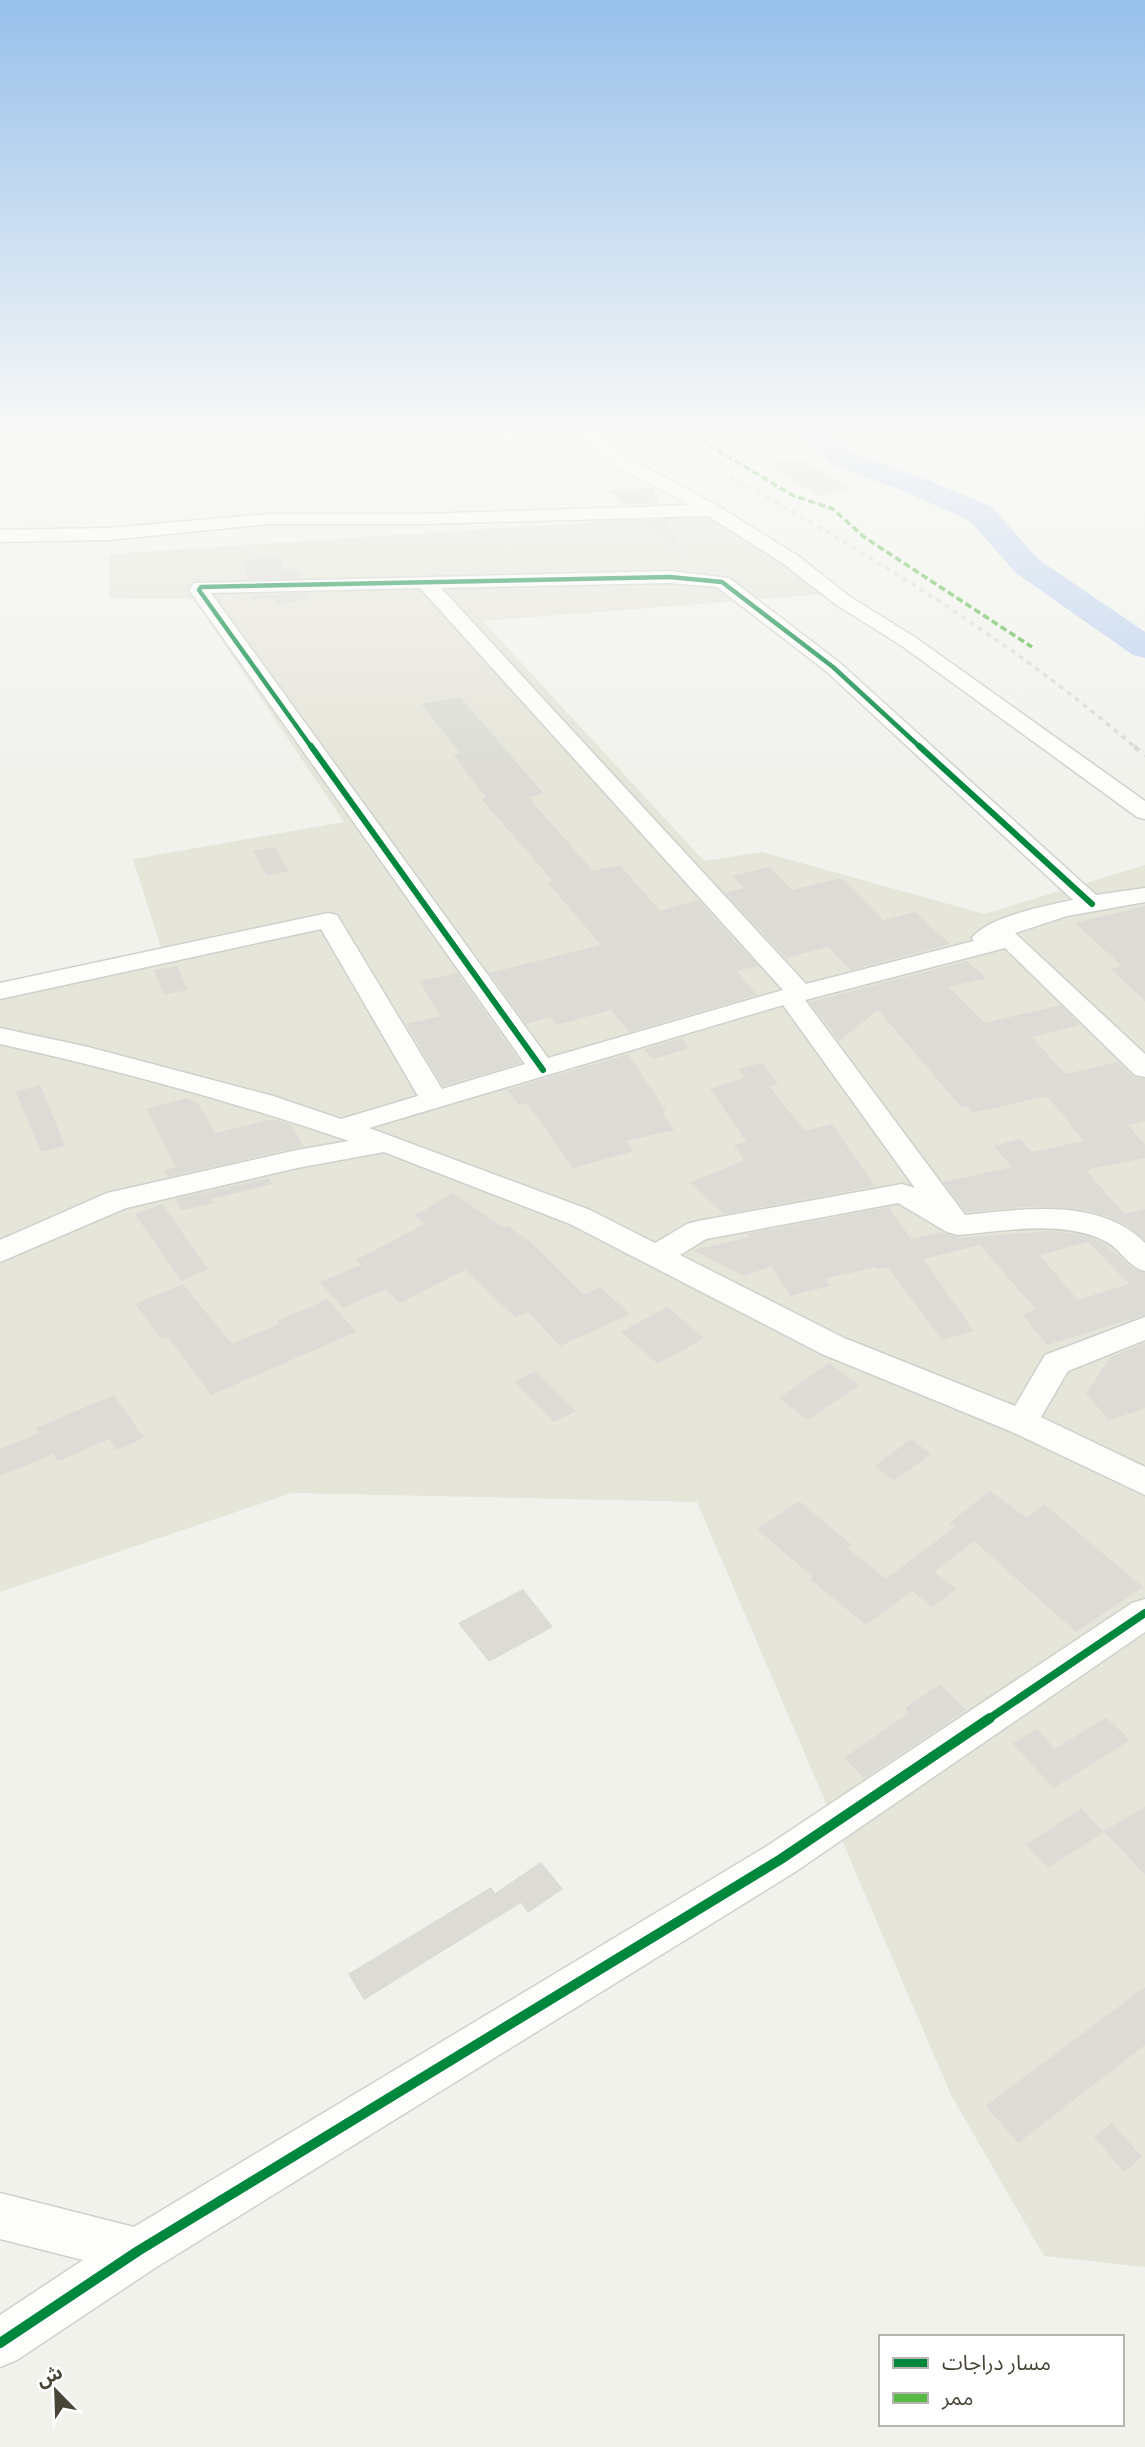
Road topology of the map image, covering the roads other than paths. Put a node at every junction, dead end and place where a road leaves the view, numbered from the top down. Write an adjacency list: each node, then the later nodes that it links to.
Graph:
1 (763, 542): 3 (street)
2 (426, 583): 5 (street); 8 (street); 11 (street)
3 (1145, 812)
4 (1145, 895): 5 (street)
5 (1092, 904): 6 (street)
6 (964, 951): 8 (street); 10 (street)
7 (0, 991): 12 (street)
8 (795, 995): 11 (street); 15 (street)
9 (0, 1036): 13 (street)
10 (1145, 1069)
11 (542, 1070): 12 (street)
12 (435, 1101): 13 (street)
13 (340, 1128): 14 (street)
14 (385, 1143): 16 (street); 17 (street)
15 (958, 1225): 17 (street); 18 (street)
16 (0, 1252)
17 (656, 1256): 20 (street)
18 (1145, 1261)
19 (1145, 1328): 20 (street)
20 (1022, 1422): 21 (street)
21 (1145, 1482)
22 (1145, 1613): 24 (street)
23 (0, 2216): 24 (street)
24 (138, 2251): 25 (street)
25 (0, 2343)

